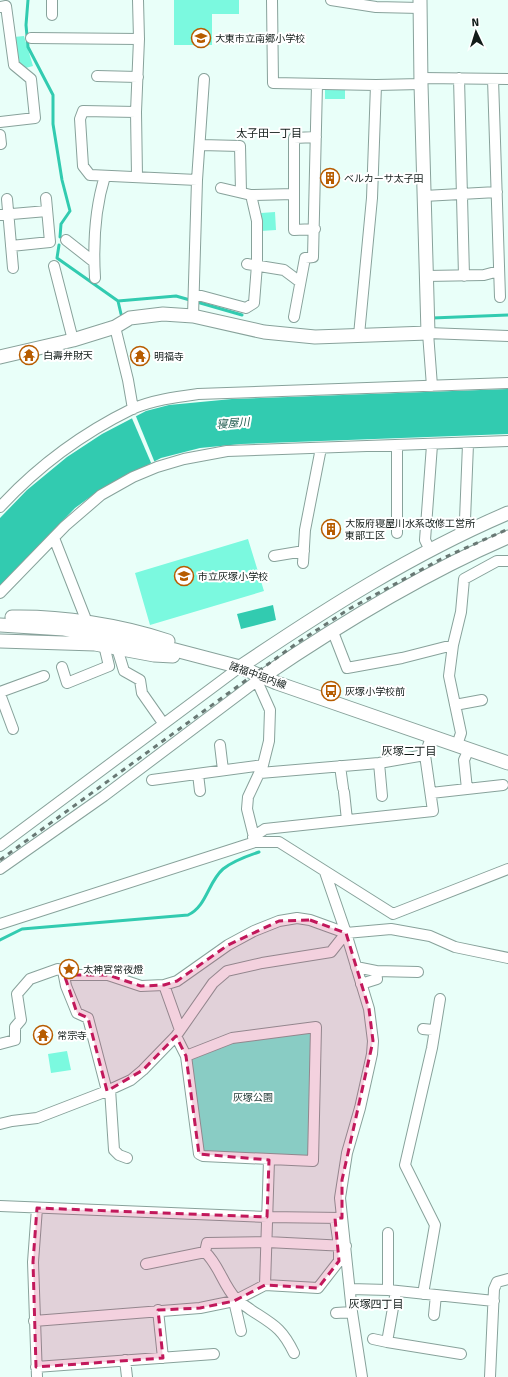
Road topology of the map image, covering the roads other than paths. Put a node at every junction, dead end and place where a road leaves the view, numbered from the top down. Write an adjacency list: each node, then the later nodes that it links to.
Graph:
1 (52, 0): 7 (street)
2 (138, 0): 9 (street)
3 (272, 0): 17 (street)
4 (331, 0): 5 (street)
5 (420, 4): 16 (street)
6 (0, 7): 20 (street)
7 (52, 15)
8 (31, 38): 9 (street)
9 (139, 40): 11 (street)
10 (97, 76): 11 (street)
11 (138, 77): 19 (street)
12 (459, 78): 14 (street); 16 (street); 30 (street)
13 (204, 79): 22 (street)
14 (493, 79): 15 (street); 27 (street)
15 (508, 79)
16 (421, 81): 18 (street); 31 (street)
17 (317, 84): 18 (street); 21 (street)
18 (376, 85): 53 (street)
19 (136, 112): 23 (street); 24 (street)
20 (0, 122)
21 (316, 137): 29 (street); 36 (street)
22 (200, 145): 25 (street); 28 (street)
23 (105, 176): 24 (street); 39 (street)
24 (137, 176): 25 (street)
25 (197, 180): 49 (street)
26 (221, 188): 28 (street)
27 (497, 192): 30 (street); 43 (street)
28 (246, 194): 29 (street); 40 (street)
29 (294, 194): 36 (street)
30 (462, 194): 31 (street); 45 (street)
31 (424, 196): 44 (street)
32 (46, 198): 34 (street)
33 (7, 199): 35 (street)
34 (47, 211): 35 (street); 38 (street)
35 (4, 214): 38 (street)
36 (315, 229): 47 (street)
37 (66, 240): 39 (street)
38 (11, 246): 42 (street)
39 (94, 262): 46 (street)
40 (252, 265): 47 (street); 49 (street)
41 (54, 266): 55 (street)
42 (13, 268)
43 (499, 271): 45 (street); 48 (street)
44 (426, 276): 45 (street); 52 (street)
45 (464, 276)
46 (95, 278)
47 (300, 282): 50 (street)
48 (500, 298)
49 (193, 303): 51 (street); 53 (street)
50 (294, 317)
51 (115, 327): 55 (street); 59 (street)
52 (428, 333): 53 (street); 54 (street); 58 (street)
53 (359, 335)
54 (508, 336)
55 (73, 340): 56 (street)
56 (0, 357)
57 (508, 383): 58 (street)
58 (432, 386): 59 (street)
59 (133, 409): 65 (street)
60 (508, 441): 61 (street)
61 (468, 444): 62 (street); 67 (street)
62 (432, 445): 63 (street); 72 (street)
63 (397, 446): 64 (street); 68 (street)
64 (321, 448): 70 (street); 71 (street)
65 (0, 507)
66 (508, 513): 67 (street)
67 (470, 530): 72 (street)
68 (398, 533)
69 (508, 537): 80 (street)
70 (54, 538): 76 (street); 78 (street)
71 (304, 550): 73 (street); 75 (street)
72 (430, 550): 87 (street)
73 (274, 556)
74 (508, 561): 83 (street)
75 (303, 563)
76 (0, 593)
77 (0, 617): 78 (street)
78 (86, 623): 85 (street)
79 (0, 625): 85 (street, 諸福中垣内線)
80 (333, 632): 83 (street); 89 (street)
81 (0, 641): 82 (street)
82 (104, 645): 84 (street); 86 (street)
83 (453, 645): 92 (street)
84 (117, 648): 85 (street); 93 (street)
85 (205, 658): 87 (street, 諸福中垣内線)
86 (62, 667)
87 (240, 667): 89 (street, 諸福中垣内線); 93 (street)
88 (44, 676): 90 (street)
89 (259, 679): 95 (street, 諸福中垣内線); 102 (street); 114 (street)
90 (1, 690): 94 (street)
91 (482, 700): 92 (street)
92 (455, 705): 97 (street)
93 (163, 723): 113 (street)
94 (14, 729)
95 (431, 736): 97 (street, 諸福中垣内線); 98 (street)
96 (220, 744): 103 (street)
97 (463, 747): 99 (street, 諸福中垣内線); 107 (street)
98 (425, 754): 100 (street); 109 (street)
99 (508, 762)
100 (379, 763): 101 (street); 110 (street)
101 (340, 766): 102 (street); 111 (street)
102 (261, 769): 103 (street); 112 (street)
103 (223, 770): 104 (street)
104 (198, 774): 105 (street); 108 (street)
105 (152, 780)
106 (503, 785): 107 (street)
107 (467, 789): 109 (street)
108 (200, 791)
109 (431, 793): 111 (street)
110 (382, 796)
111 (347, 820): 112 (street)
112 (254, 839): 116 (street); 118 (street)
113 (0, 846)
114 (0, 869)
115 (508, 869): 117 (street)
116 (325, 872): 117 (street); 120 (street)
117 (393, 914): 119 (street)
118 (0, 924)
119 (391, 929): 120 (street); 121 (street)
120 (346, 933): 122 (street); 127 (street); 129 (street)
121 (508, 958)
122 (356, 967): 124 (street); 126 (street)
123 (63, 971): 127 (street); 130 (street); 132 (street)
124 (376, 971): 125 (street); 126 (street)
125 (418, 972)
126 (361, 984): 139 (street)
127 (164, 985): 129 (street)
128 (440, 999): 149 (street)
129 (178, 1033): 131 (street); 132 (street)
130 (0, 1044)
131 (186, 1056): 135 (street); 135 (street)
132 (109, 1090): 133 (street); 134 (street)
133 (0, 1124)
134 (127, 1158)
135 (269, 1160): 138 (street)
136 (0, 1206): 137 (street)
137 (37, 1208): 138 (street); 157 (street)
138 (268, 1217): 139 (street); 141 (street)
139 (339, 1218): 142 (street)
140 (388, 1233): 148 (street)
141 (267, 1242): 142 (street); 143 (street); 146 (street)
142 (343, 1246): 146 (street); 147 (street)
143 (205, 1252): 144 (street); 151 (street)
144 (146, 1264)
145 (508, 1279): 152 (street)
146 (265, 1285): 151 (street)
147 (350, 1289): 148 (street); 154 (street)
148 (392, 1290): 149 (street); 160 (street)
149 (423, 1294): 150 (street)
150 (436, 1295): 152 (street); 156 (street)
151 (235, 1300): 153 (street); 158 (street); 162 (street)
152 (494, 1301): 169 (street)
153 (158, 1310): 157 (street); 164 (street)
154 (352, 1312): 155 (street); 168 (street)
155 (336, 1313)
156 (434, 1315)
157 (34, 1321): 166 (street)
158 (240, 1331)
159 (373, 1339): 160 (street)
160 (388, 1342): 163 (street)
161 (214, 1354): 164 (street)
162 (294, 1354)
163 (461, 1354)
164 (163, 1358): 165 (street)
165 (125, 1360): 166 (street); 167 (street)
166 (36, 1372)
167 (127, 1377)
168 (362, 1377)
169 (490, 1377)

